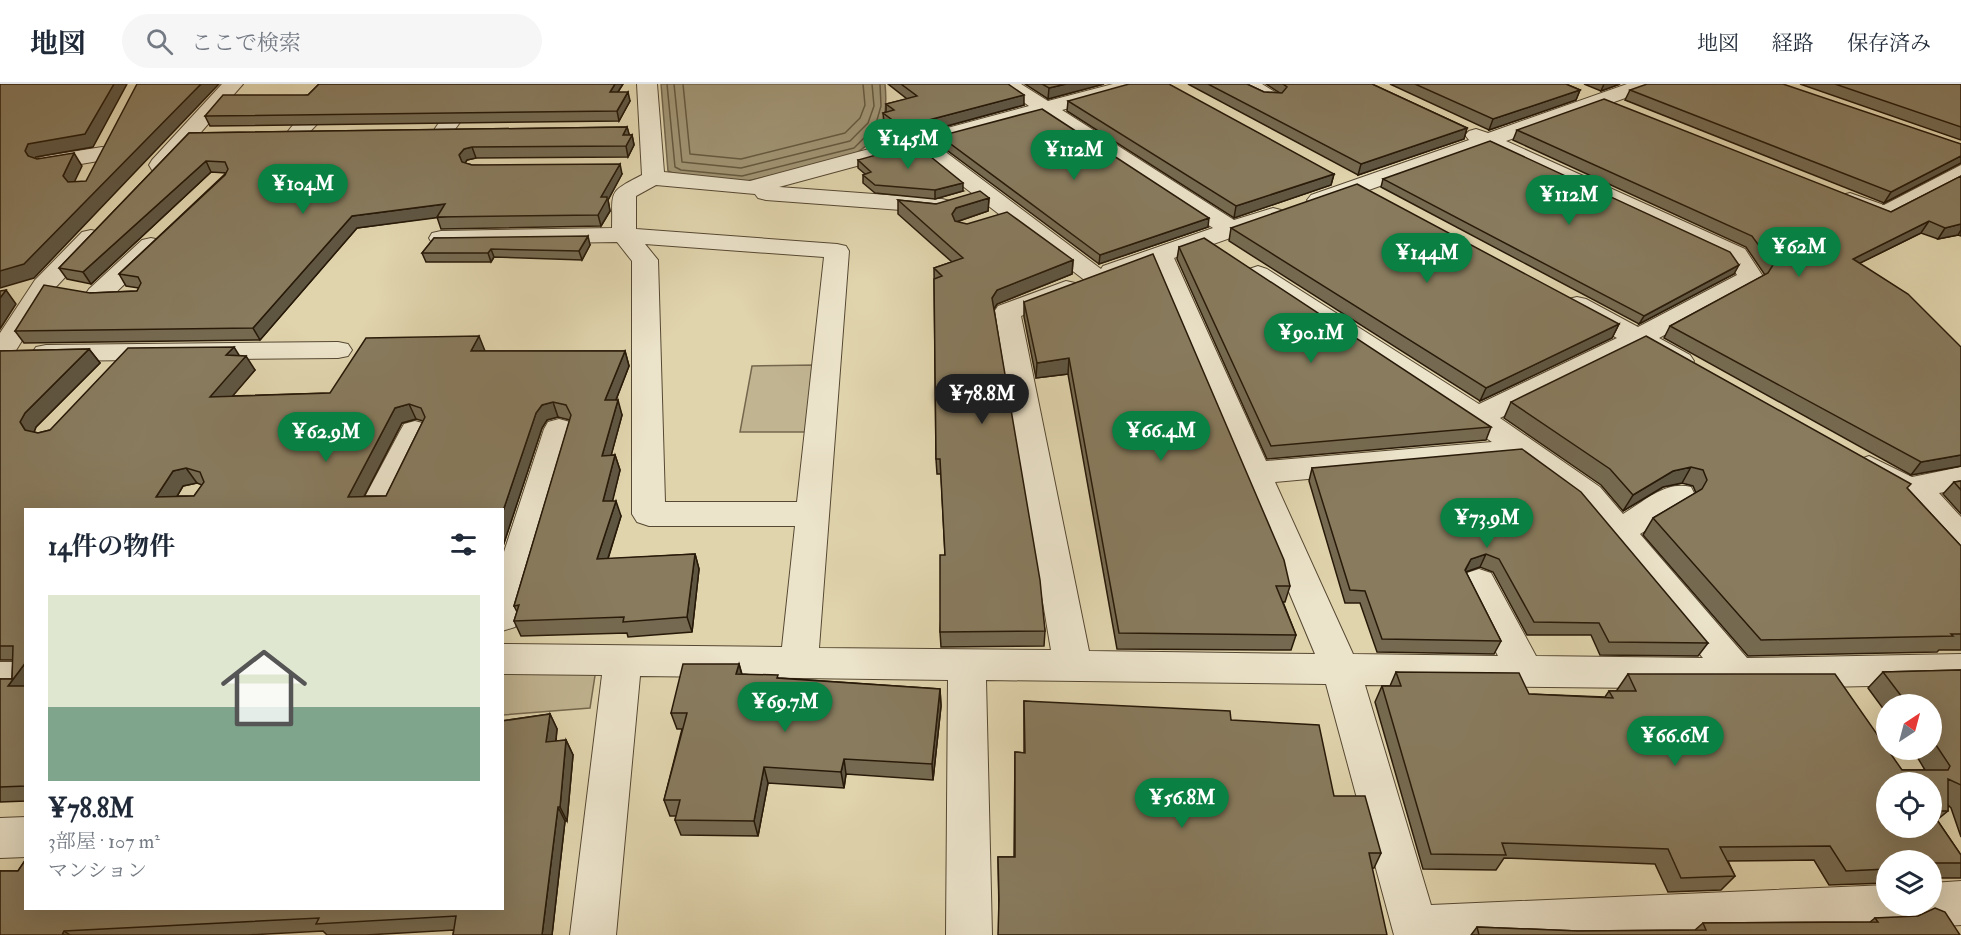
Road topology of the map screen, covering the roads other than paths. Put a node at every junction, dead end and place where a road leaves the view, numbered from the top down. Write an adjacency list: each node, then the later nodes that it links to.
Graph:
1 (233, 84): 28 (street)
2 (647, 84): 15 (street)
3 (1008, 84): 10 (street)
4 (1135, 84): 10 (street)
5 (1247, 84): 8 (street)
6 (1646, 84): 9 (street)
7 (1571, 88): 9 (street)
8 (1273, 97)
9 (1601, 100): 11 (street); 20 (street)
10 (1045, 108): 21 (street); 40 (street)
11 (1634, 113)
12 (1454, 124): 20 (street)
13 (453, 128): 16 (street)
14 (627, 129): 15 (street)
15 (650, 129): 25 (street)
16 (421, 132)
17 (331, 133): 19 (street)
18 (112, 134): 22 (street)
19 (275, 134)
20 (1486, 140): 30 (street); 50 (street)
21 (920, 142): 23 (street); 34 (street)
22 (102, 154): 24 (street); 29 (street)
23 (862, 159): 31 (street); 35 (street)
24 (46, 163)
25 (645, 169): 31 (street); 41 (street)
26 (1325, 170): 30 (street)
27 (1961, 172): 32 (street)
28 (148, 177)
29 (89, 180)
30 (1357, 187): 37 (street); 40 (street)
31 (750, 188): 35 (street)
32 (1928, 191): 33 (street); 36 (street)
33 (1830, 192)
34 (984, 194): 35 (street); 44 (street)
35 (829, 198)
36 (1950, 199)
37 (1388, 204)
38 (108, 219): 45 (street)
39 (172, 225): 48 (street)
40 (1218, 234): 43 (street); 57 (street)
41 (624, 235): 42 (street); 67 (street); 67 (street)
42 (441, 238)
43 (1160, 255): 44 (street); 62 (street)
44 (1096, 277): 76 (street)
45 (44, 285): 47 (street); 48 (street); 53 (street)
46 (1555, 293): 50 (street)
47 (11, 295)
48 (98, 295): 49 (street)
49 (134, 296)
50 (1639, 338): 54 (street); 57 (street)
51 (338, 350): 52 (street)
52 (129, 352): 53 (street); 56 (street)
53 (7, 355): 55 (street)
54 (1709, 376)
55 (0, 377)
56 (105, 377)
57 (1478, 417): 60 (street)
58 (560, 429): 71 (street)
59 (415, 431): 66 (street)
60 (1524, 449): 62 (street); 68 (street)
61 (1848, 455): 64 (street)
62 (1256, 473): 78 (street)
63 (1961, 478): 64 (street)
64 (1907, 489): 69 (street)
65 (1680, 495): 68 (street)
66 (376, 508)
67 (812, 514): 74 (street)
68 (1619, 532): 81 (street)
69 (1961, 538)
70 (1479, 582): 79 (street)
71 (504, 611)
72 (504, 659): 73 (street)
73 (623, 659): 74 (street); 91 (street)
74 (799, 663): 75 (street)
75 (967, 666): 76 (street); 92 (street)
76 (1073, 667): 78 (street)
77 (1961, 669): 80 (street)
78 (1341, 670): 79 (street); 90 (street)
79 (1525, 672): 81 (street)
80 (1832, 672): 81 (street); 84 (street)
81 (1738, 674)
82 (0, 677): 83 (street)
83 (24, 677)
84 (1858, 709)
85 (24, 837): 86 (street)
86 (0, 838)
87 (1961, 903): 88 (street)
88 (1942, 904)
89 (1876, 907): 90 (street)
90 (1416, 931)
91 (593, 935)
92 (969, 935)

